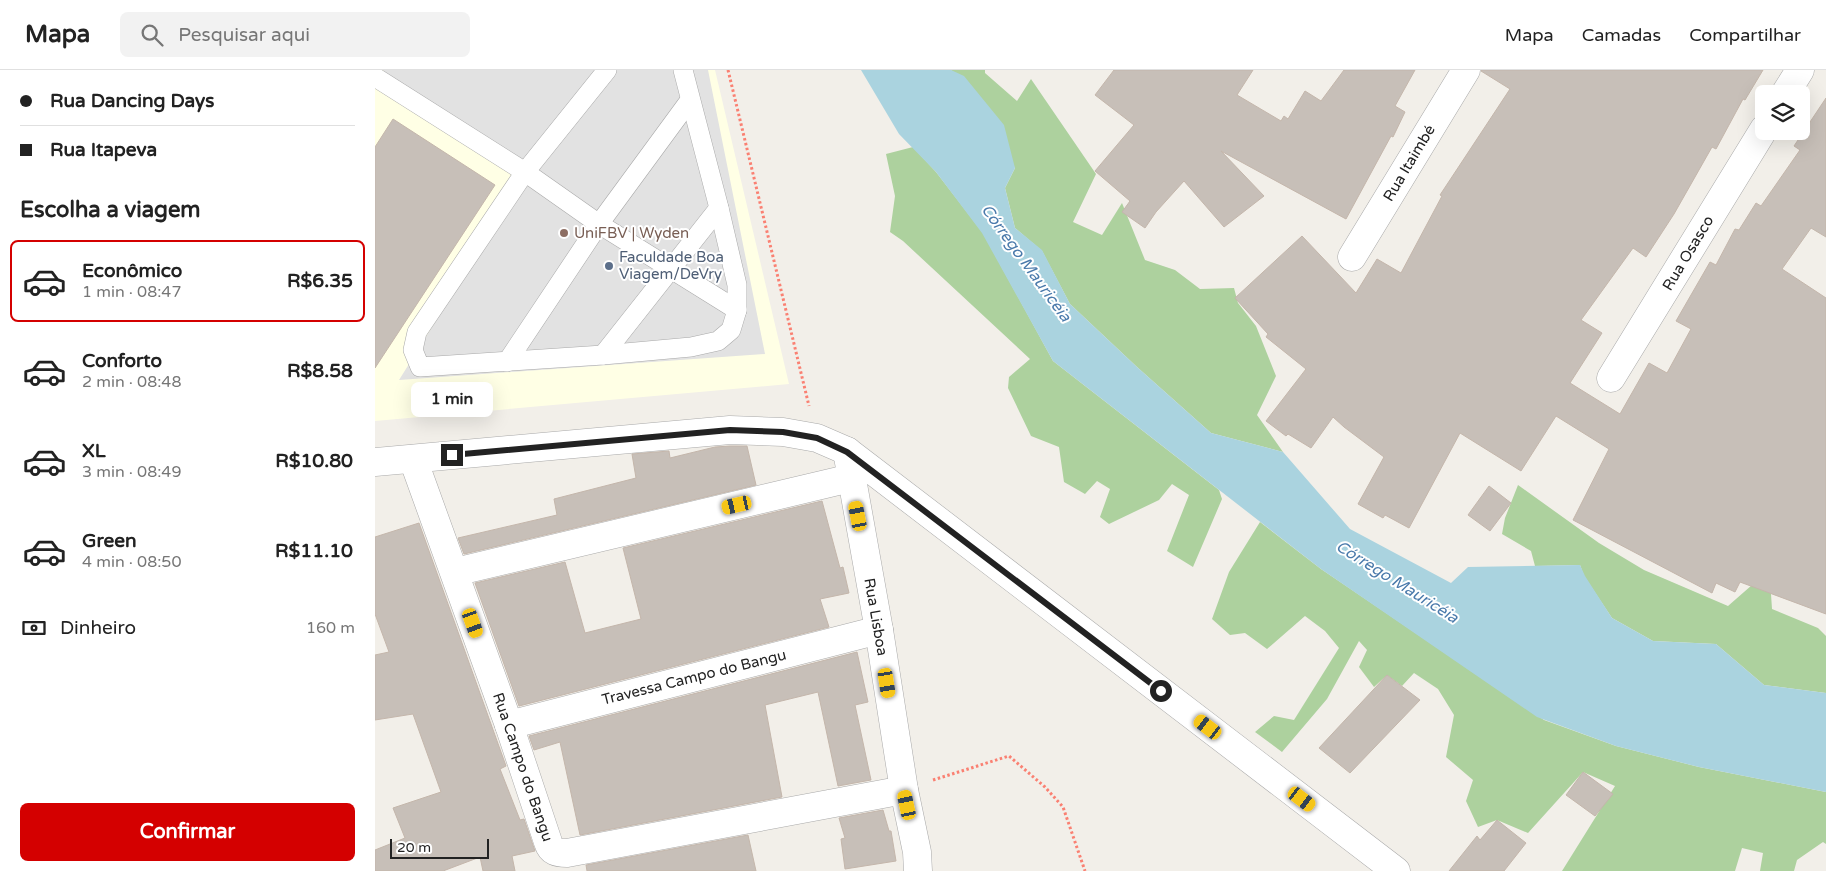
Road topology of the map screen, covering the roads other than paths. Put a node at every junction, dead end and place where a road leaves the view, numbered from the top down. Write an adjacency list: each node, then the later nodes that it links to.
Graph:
1 (607, 70): 9 (lane)
2 (683, 70): 7 (lane)
3 (1466, 70): 12 (street, Rua Itaimbé)
4 (1800, 70): 6 (street)
5 (375, 77): 9 (lane)
6 (1791, 85)
7 (690, 100): 10 (lane); 11 (lane)
8 (1757, 140): 17 (street, Rua Osasco)
9 (525, 172): 11 (lane); 16 (lane)
10 (719, 208): 13 (lane); 14 (lane)
11 (599, 224): 13 (lane); 16 (lane)
12 (1352, 257)
13 (671, 268): 14 (lane); 15 (lane)
14 (737, 310): 15 (lane)
15 (603, 356): 16 (lane)
16 (507, 362)
17 (1611, 378)
18 (413, 459): 19 (street); 20 (street); 21 (street, Rua Campo do Bangu)
19 (375, 462)
20 (849, 465): 21 (street); 22 (street, Rua Lisboa); 26 (street)
21 (455, 572): 23 (street, Rua Campo do Bangu)
22 (879, 630): 23 (street, Travessa Campo do Bangu); 24 (street, Rua Lisboa)
23 (509, 725): 24 (street, Rua Campo do Bangu)
24 (904, 790): 25 (street, Rua Lisboa)
25 (917, 871)
26 (1396, 871)

